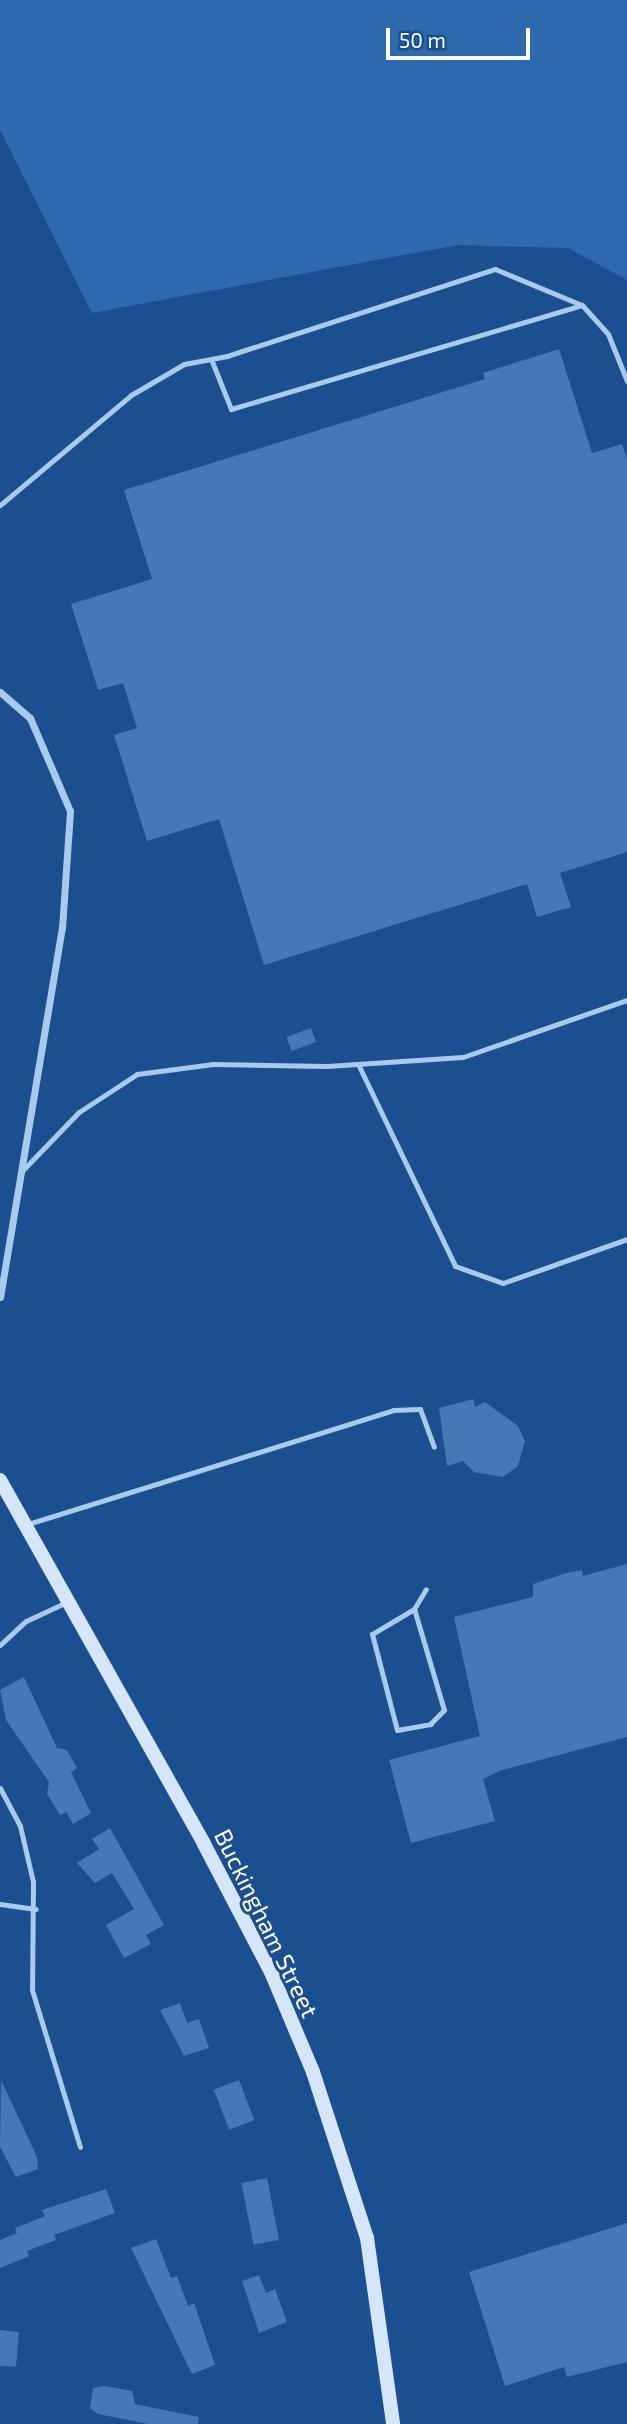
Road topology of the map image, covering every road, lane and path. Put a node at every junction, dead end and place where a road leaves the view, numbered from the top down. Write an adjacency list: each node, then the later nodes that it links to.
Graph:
1 (582, 305): 2 (lane); 2 (lane); 3 (lane)
2 (211, 359): 4 (lane)
3 (627, 381)
4 (0, 505)
5 (0, 692): 8 (street)
6 (627, 1000): 7 (lane)
7 (358, 1064): 8 (lane); 9 (lane)
8 (20, 1174): 10 (street)
9 (627, 1239)
10 (0, 1297)
11 (434, 1447): 13 (lane)
12 (0, 1480): 13 (main road, Buckingham Street)
13 (24, 1525): 15 (main road, Buckingham Street)
14 (426, 1589): 16 (lane)
15 (66, 1602): 17 (lane); 22 (main road, Buckingham Street)
16 (414, 1609): 16 (lane)
17 (0, 1645)
18 (0, 1788): 20 (lane)
19 (0, 1904): 20 (lane)
20 (36, 1909): 21 (lane)
21 (80, 2147)
22 (393, 2424)

